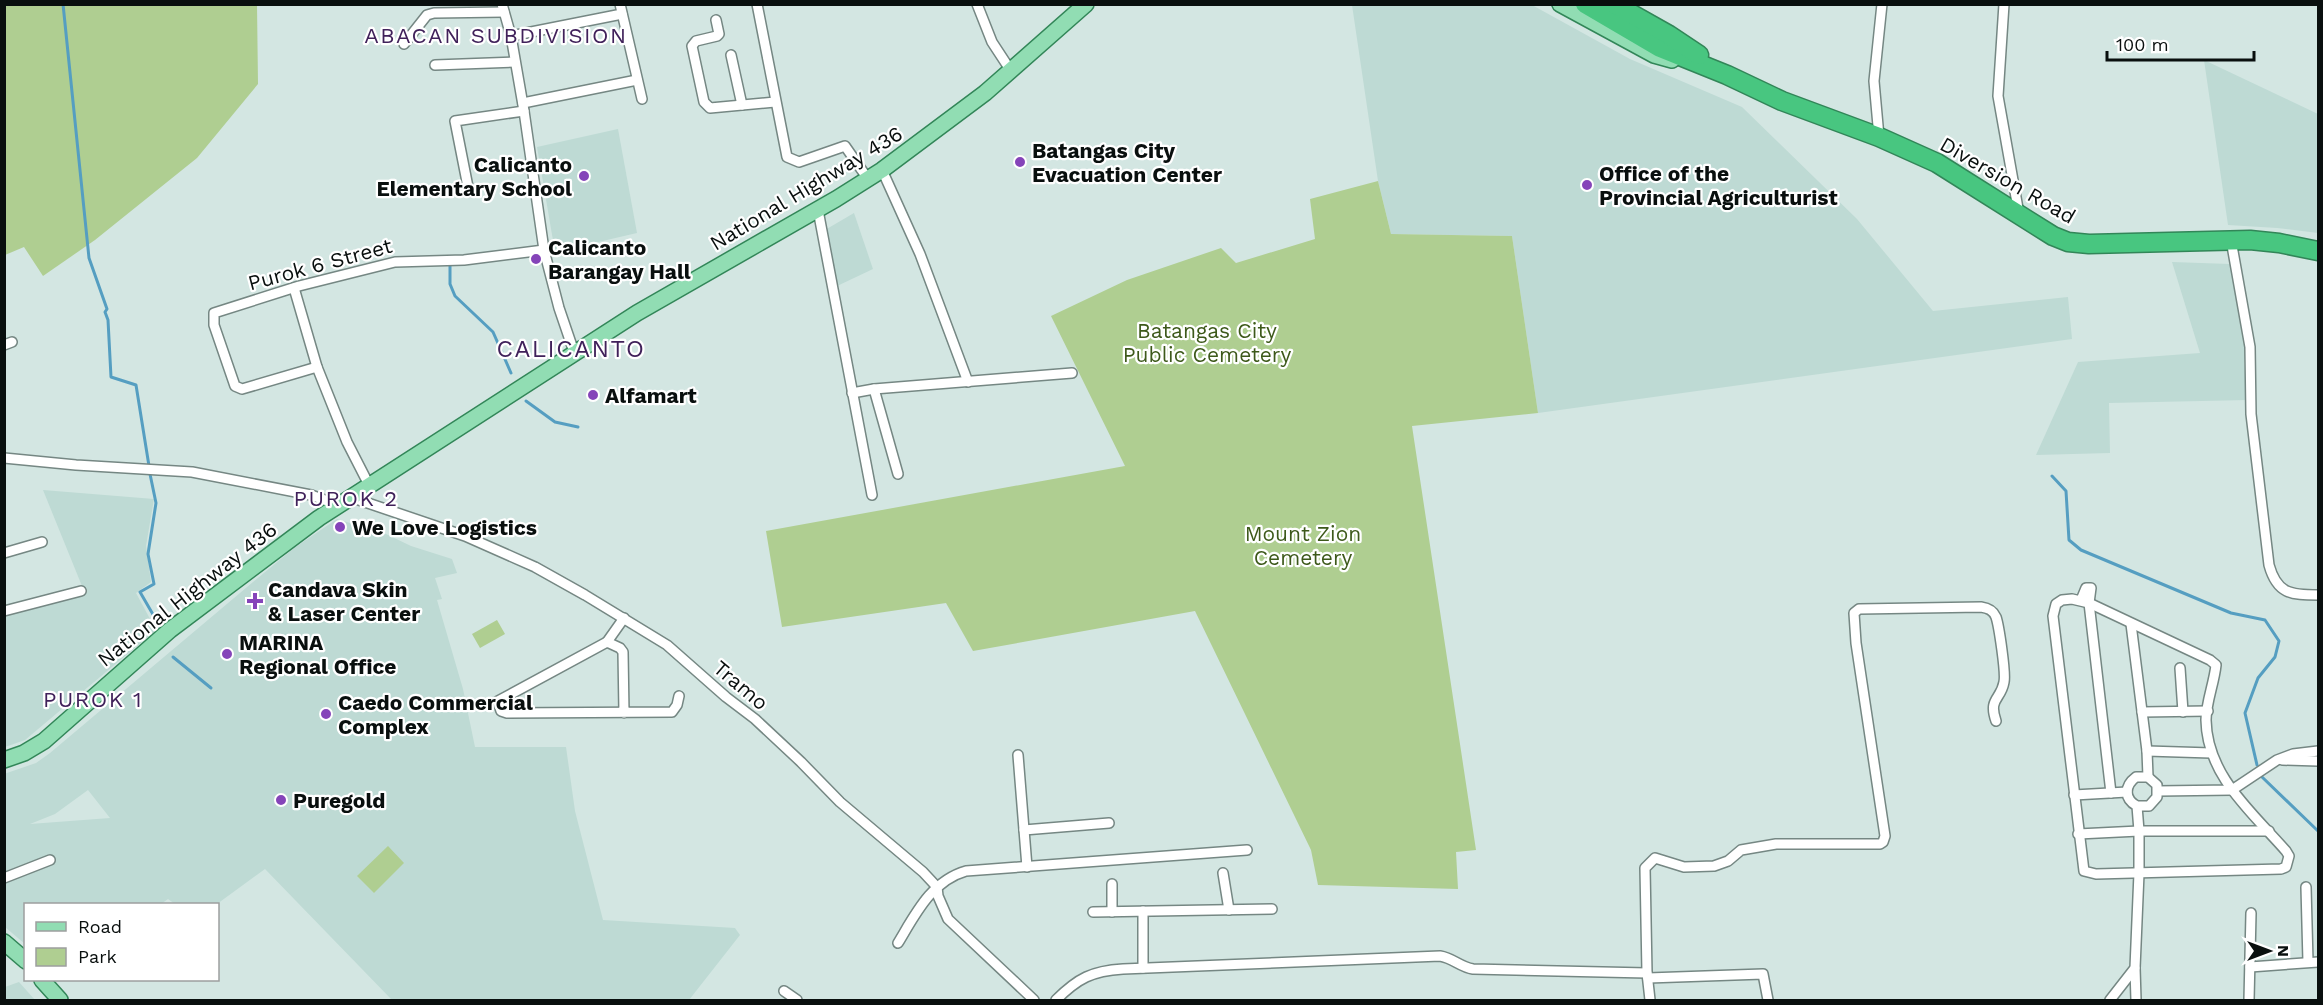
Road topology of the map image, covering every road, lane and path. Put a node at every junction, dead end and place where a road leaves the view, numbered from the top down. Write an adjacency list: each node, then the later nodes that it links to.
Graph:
1 (440, 4): 12 (street)
2 (757, 4): 23 (street)
3 (977, 4): 19 (street)
4 (1560, 4): 20 (main road, Diversion Road)
5 (1631, 4): 20 (main road, Diversion Road)
6 (1882, 4): 26 (street)
7 (2004, 4): 31 (street)
8 (1084, 5): 19 (main road, National Highway 436)
9 (1600, 7): 20 (highway)
10 (503, 8): 12 (street); 14 (street)
11 (621, 9): 14 (street); 21 (street)
12 (434, 13): 15 (street)
13 (716, 20): 24 (street)
14 (511, 36): 17 (street)
15 (405, 44)
16 (730, 55): 24 (street)
17 (514, 62): 18 (street); 25 (street)
18 (435, 65)
19 (1011, 71): 27 (main road, National Highway 436)
20 (1728, 75): 26 (highway, Diversion Road)
21 (637, 81): 22 (street); 25 (street)
22 (642, 99)
23 (775, 102): 24 (street); 28 (street)
24 (742, 105)
25 (523, 107): 29 (street); 33 (street)
26 (1879, 137): 31 (highway, Diversion Road)
27 (882, 170): 28 (main road, National Highway 436); 39 (street)
28 (868, 179): 30 (main road, National Highway 436)
29 (469, 192)
30 (818, 210): 36 (main road, National Highway 436); 41 (street)
31 (2019, 214): 32 (highway, Diversion Road)
32 (2231, 240): 34 (highway, Diversion Road); 50 (street)
33 (544, 250): 35 (street, Purok 6 Street); 36 (street)
34 (2319, 250)
35 (294, 288): 37 (street); 37 (street, Purok 6 Street)
36 (574, 352): 44 (main road, National Highway 436)
37 (317, 367): 44 (street)
38 (1072, 373): 39 (street)
39 (969, 382): 40 (street)
40 (874, 389): 41 (street); 43 (street)
41 (852, 393): 45 (street)
42 (4, 458): 46 (street, Tramo)
43 (898, 474)
44 (369, 485): 46 (main road, National Highway 436)
45 (872, 495)
46 (344, 501): 53 (street, Tramo); 67 (main road, National Highway 436)
47 (42, 542): 48 (street)
48 (4, 553)
49 (81, 591): 52 (street)
50 (2319, 595)
51 (2085, 602): 54 (street); 74 (street); 75 (street)
52 (4, 611)
53 (624, 618): 55 (street); 89 (street, Tramo)
54 (2131, 624): 58 (street); 59 (street)
55 (607, 642): 61 (street); 61 (street)
56 (2180, 668): 60 (street)
57 (679, 696): 61 (street)
58 (2208, 711): 60 (street); 65 (street)
59 (2142, 712): 60 (street); 63 (street)
60 (2183, 712)
61 (624, 713)
62 (1996, 722): 107 (street)
63 (2147, 751): 65 (street); 70 (street)
64 (2319, 752): 68 (street)
65 (2211, 753): 71 (street)
66 (1018, 755): 78 (street)
67 (4, 760)
68 (2277, 760): 69 (street); 71 (street)
69 (2319, 761)
70 (2148, 777): 72 (street); 73 (street)
71 (2232, 790): 72 (street); 80 (street)
72 (2158, 791): 76 (street)
73 (2127, 792): 74 (street); 76 (street)
74 (2111, 793): 75 (street)
75 (2074, 795): 81 (street)
76 (2137, 806): 79 (street)
77 (1109, 823): 78 (street)
78 (1024, 830): 84 (street)
79 (2139, 831): 80 (street); 81 (street); 86 (street)
80 (2269, 831): 86 (street)
81 (2078, 834): 86 (street)
82 (1247, 850): 84 (street)
83 (50, 860): 87 (street)
84 (1027, 867): 89 (street)
85 (1223, 873): 94 (street)
86 (2139, 873): 106 (street)
87 (4, 878)
88 (1112, 884): 97 (street)
89 (937, 887): 100 (street); 112 (street, Tramo)
90 (2306, 887): 92 (street)
91 (2319, 907): 92 (street)
92 (2307, 908): 102 (street)
93 (1272, 909): 94 (street)
94 (1229, 910): 95 (street)
95 (1143, 911): 97 (street); 105 (street)
96 (1093, 912): 97 (street)
97 (1112, 912)
98 (2251, 913): 104 (street)
99 (4, 942): 101 (main road)
100 (898, 943)
101 (24, 959)
102 (2308, 962): 103 (street); 104 (street)
103 (2319, 962)
104 (2250, 967): 118 (street)
105 (1143, 968): 107 (street); 113 (street)
106 (2135, 968): 116 (street); 117 (street)
107 (1647, 975): 114 (street); 115 (street)
108 (43, 981): 110 (main road)
109 (784, 992): 111 (street)
110 (60, 1000)
111 (797, 1000)
112 (1034, 1000)
113 (1056, 1000)
114 (1650, 1000)
115 (1768, 1000)
116 (2110, 1000)
117 (2136, 1000)
118 (2249, 1000)

